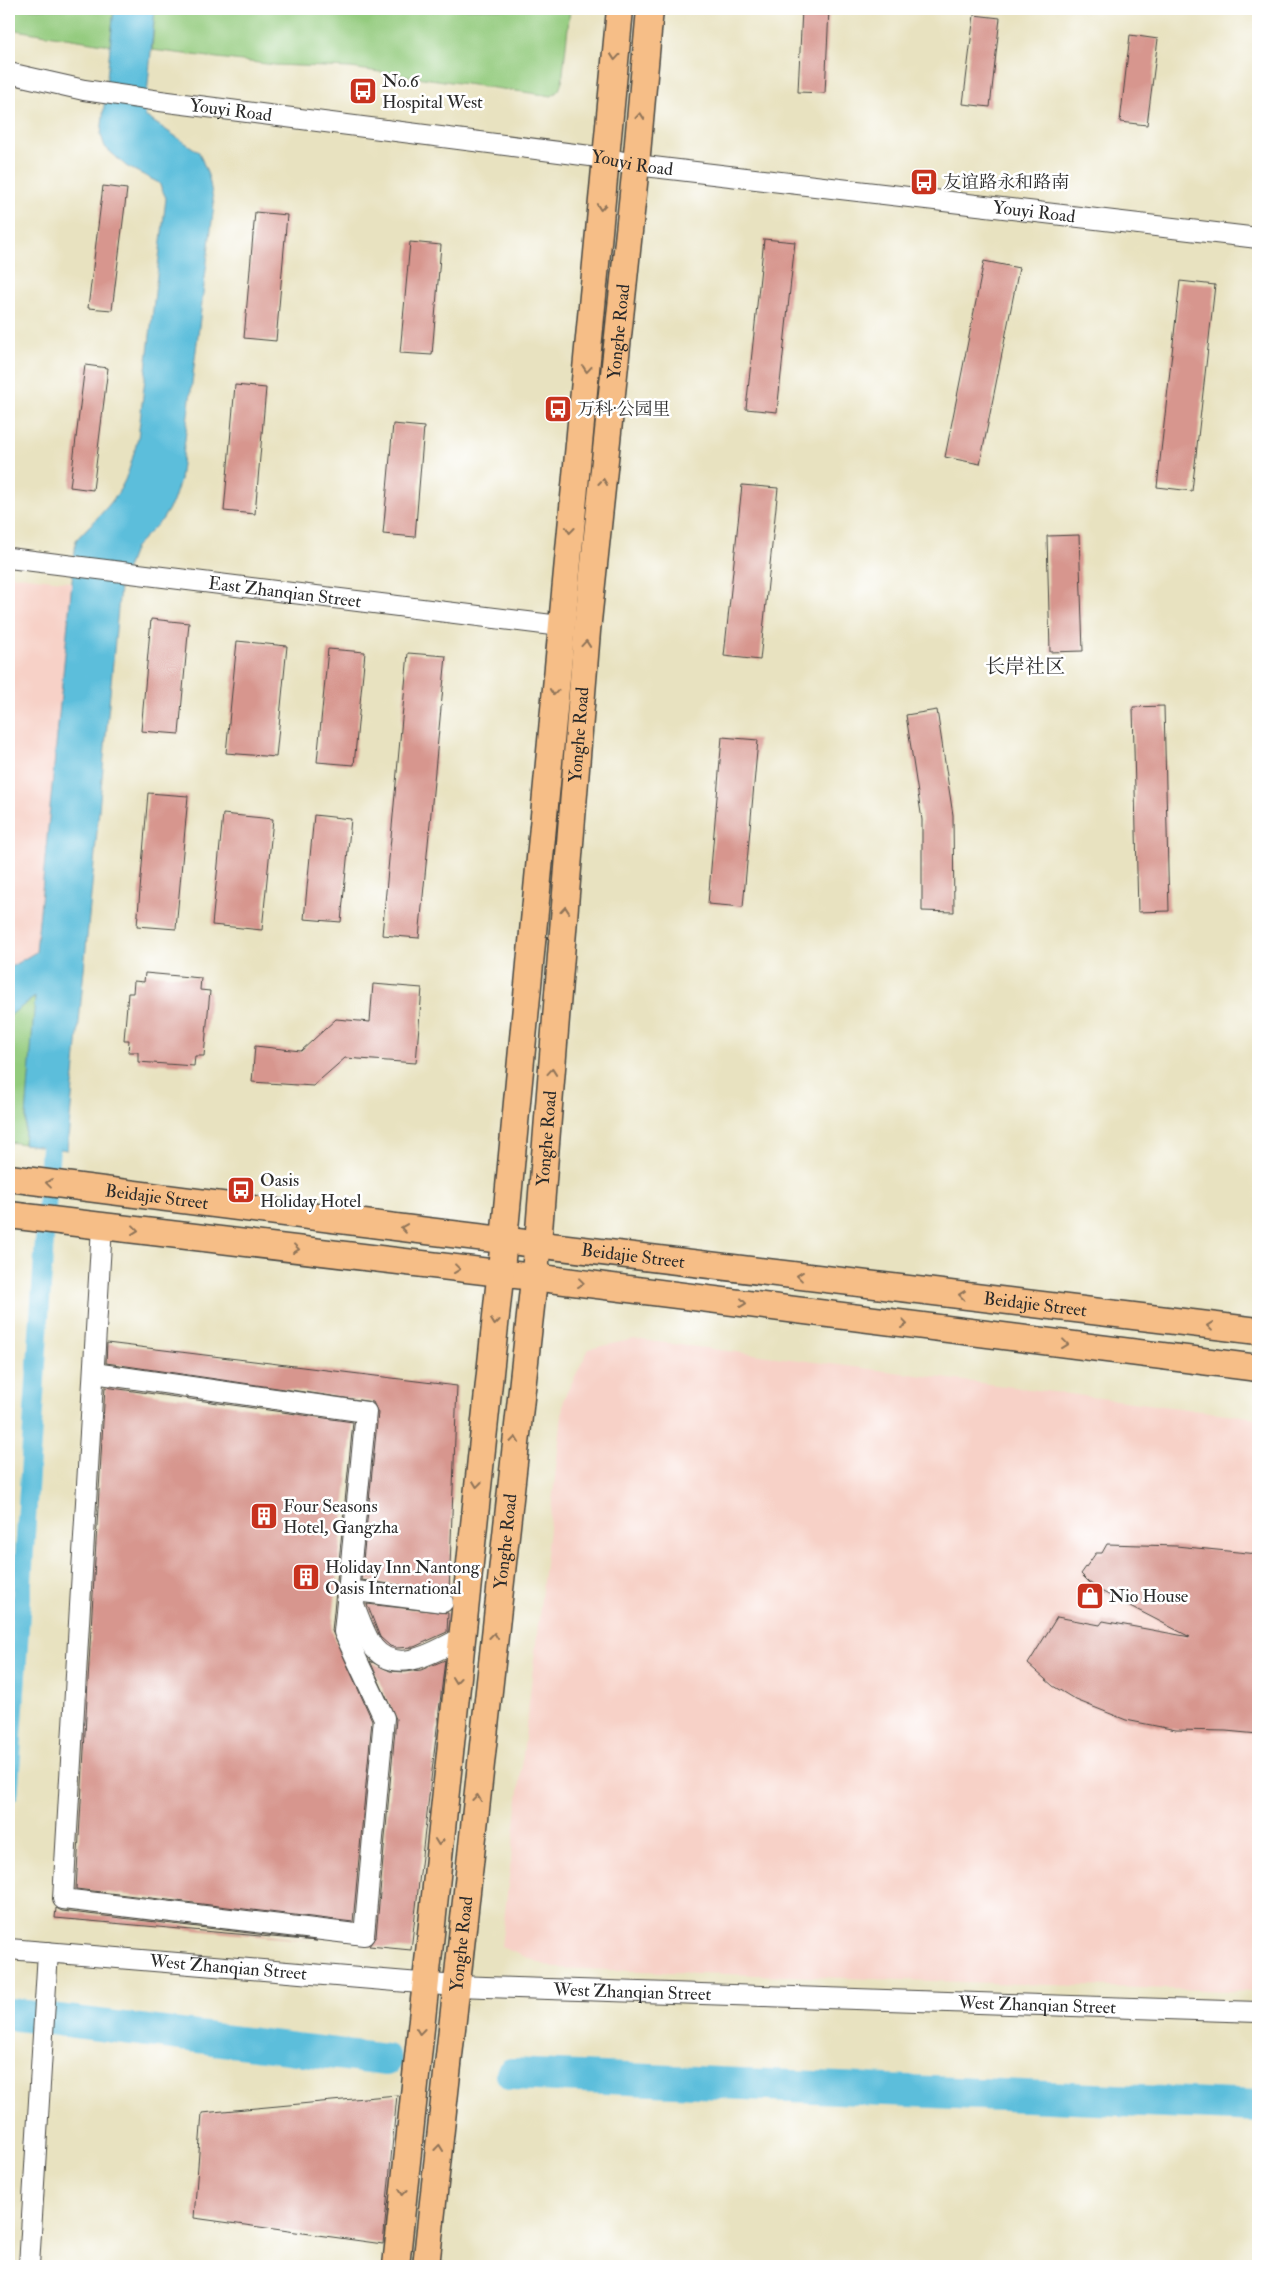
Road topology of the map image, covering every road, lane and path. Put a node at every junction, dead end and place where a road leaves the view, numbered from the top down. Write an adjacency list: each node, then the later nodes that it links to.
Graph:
1 (620, 9): 4 (main road, Yonghe Road, one-way to 4)
2 (650, 9): 5 (main road, Yonghe Road, one-way to 2)
3 (9, 73): 4 (street, Youyi Road)
4 (606, 158): 5 (street, Youyi Road); 8 (main road, Yonghe Road, one-way to 8)
5 (636, 165): 6 (street, Youyi Road); 13 (main road, Yonghe Road, one-way to 5)
6 (1258, 238)
7 (9, 558): 8 (street, East Zhanqian Street)
8 (560, 626): 12 (main road, Yonghe Road, one-way to 12)
9 (16, 1179): 12 (main road, Beidajie Street, one-way to 9)
10 (14, 1216): 11 (main road, Beidajie Street)
11 (102, 1226): 14 (main road, Beidajie Street, one-way to 14); 18 (street)
12 (504, 1240): 13 (main road, Beidajie Street); 14 (main road, Yonghe Road)
13 (538, 1243): 15 (main road, Yonghe Road); 16 (main road, Beidajie Street, one-way to 13)
14 (500, 1274): 15 (main road, Beidajie Street); 21 (main road, Yonghe Road, one-way to 21)
15 (533, 1277): 17 (main road, Beidajie Street, one-way to 17); 25 (main road, Yonghe Road, one-way to 15)
16 (1258, 1332)
17 (1258, 1368)
18 (94, 1373): 19 (street); 19 (street)
19 (348, 1590): 20 (street); 21 (street)
20 (443, 1602)
21 (461, 1638): 24 (main road, Yonghe Road, one-way to 24)
22 (9, 1949): 23 (street, West Zhanqian Street)
23 (39, 1951): 24 (street, West Zhanqian Street); 27 (street)
24 (424, 1982): 25 (street, West Zhanqian Street); 28 (main road, Yonghe Road, one-way to 28)
25 (456, 1986): 26 (street, West Zhanqian Street); 29 (main road, Yonghe Road, one-way to 25)
26 (1258, 2012)
27 (29, 2266)
28 (396, 2266)
29 (426, 2266)

